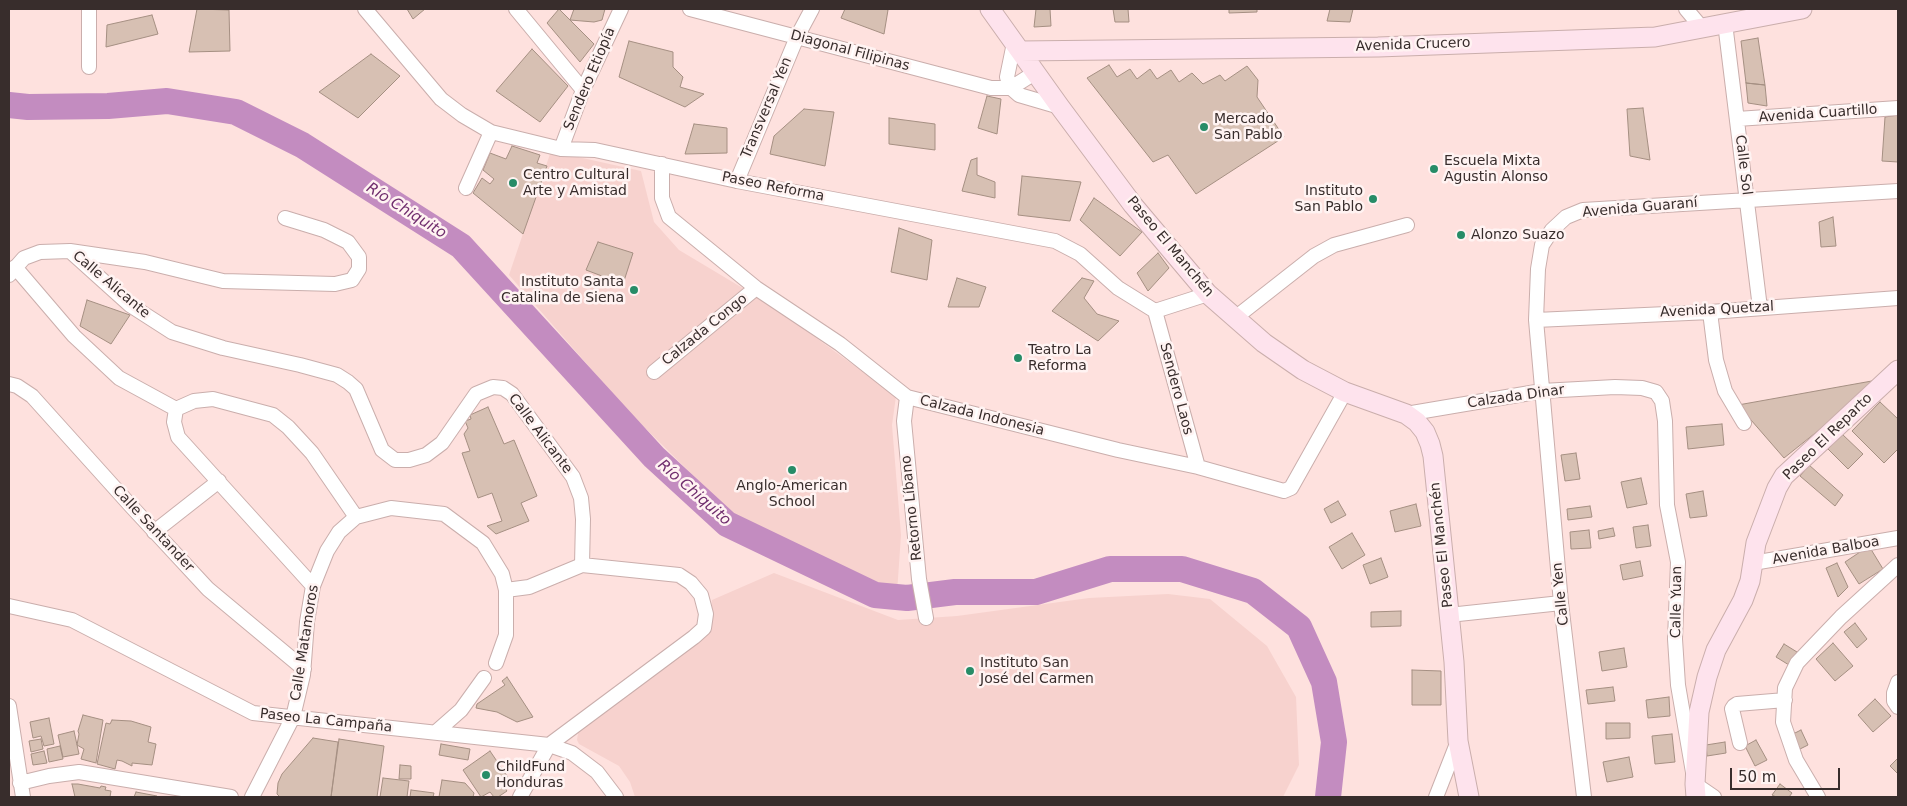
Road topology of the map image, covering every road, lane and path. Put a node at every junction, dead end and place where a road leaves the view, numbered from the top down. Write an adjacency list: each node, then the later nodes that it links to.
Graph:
1 (89, 9): 14 (street)
2 (365, 9): 21 (street, Paseo Reforma)
3 (516, 9): 17 (street)
4 (621, 9): 17 (street, Sendero Etiopía)
5 (690, 9): 12 (street, Diagonal Filipinas)
6 (812, 9): 12 (street, Transversal Yen)
7 (990, 9): 13 (street, Paseo El Manchén)
8 (1686, 9): 11 (street)
9 (1802, 9): 10 (street, Avenida Crucero)
10 (1725, 23): 11 (street, Avenida Crucero); 20 (street, Calle Sol)
11 (1702, 28): 13 (street, Avenida Crucero)
12 (798, 37): 16 (street, Diagonal Filipinas); 24 (street, Transversal Yen)
13 (1017, 47): 15 (street, Paseo El Manchén); 16 (street)
14 (89, 67)
15 (1036, 72): 16 (street); 18 (street, Paseo El Manchén)
16 (1012, 88): 18 (street, Diagonal Filipinas)
17 (583, 90): 22 (street, Sendero Etiopía)
18 (1060, 107): 33 (street, Paseo El Manchén)
19 (1898, 108): 20 (street, Avenida Cuartillo)
20 (1737, 119): 27 (street, Calle Sol)
21 (490, 132): 22 (street, Paseo Reforma); 25 (street)
22 (561, 149): 23 (street, Paseo Reforma)
23 (662, 164): 24 (street, Paseo Reforma); 32 (street, Calzada Indonesia)
24 (737, 181): 36 (street, Paseo Reforma)
25 (466, 188)
26 (1898, 191): 27 (street, Avenida Guaraní)
27 (1747, 200): 35 (street, Calle Sol); 39 (street, Avenida Guaraní)
28 (285, 218): 30 (street)
29 (1407, 225): 38 (street)
30 (70, 251): 31 (street, Calle Alicante); 56 (street, Calle Alicante)
31 (12, 271): 47 (street)
32 (756, 288): 41 (street, Calzada Congo); 46 (street, Calzada Indonesia)
33 (1208, 294): 36 (street); 38 (street, Paseo El Manchén)
34 (1898, 298): 35 (street, Avenida Quetzal)
35 (1760, 308): 37 (street, Avenida Quetzal)
36 (1155, 311): 50 (street, Sendero Laos)
37 (1710, 312): 39 (street, Avenida Quetzal); 49 (street)
38 (1235, 318): 44 (street, Paseo El Manchén)
39 (1536, 320): 43 (street, Avenida Guaraní)
40 (1898, 370): 55 (street, Paseo El Reparto)
41 (654, 372)
42 (9, 384): 53 (street, Calle Santander)
43 (1542, 391): 45 (street, Calzada Dinar); 48 (street, Calzada Dinar); 60 (street, Calle Yen)
44 (1345, 392): 48 (street, Paseo El Manchén); 50 (street, Calzada Indonesia)
45 (1656, 392): 75 (street, Calle Yuan)
46 (908, 397): 50 (street, Calzada Indonesia); 63 (street, Retorno Líbano)
47 (176, 409): 51 (street); 52 (street)
48 (1406, 414): 62 (street, Paseo El Manchén)
49 (1744, 423)
50 (1198, 467)
51 (219, 481): 53 (street); 58 (street)
52 (356, 518): 58 (street, Calle Matamoros); 59 (street, Calle Matamoros)
53 (154, 532): 65 (street, Calle Santander)
54 (1898, 538): 55 (street, Avenida Balboa)
55 (1753, 563): 75 (street, Paseo El Reparto)
56 (582, 564): 59 (street); 73 (street)
57 (1898, 565): 67 (street)
58 (312, 586): 65 (street, Calle Matamoros)
59 (506, 590): 64 (street, Calle Matamoros)
60 (1561, 603): 62 (street); 83 (street, Calle Yen)
61 (9, 606): 69 (street, Paseo La Campaña)
62 (1449, 614): 71 (street, Paseo El Manchén)
63 (926, 618)
64 (496, 663)
65 (304, 669): 69 (street, Calle Matamoros)
66 (484, 678): 70 (street)
67 (1784, 700): 72 (street); 85 (street)
68 (9, 706): 74 (street)
69 (292, 717): 70 (street, Paseo La Campaña); 78 (street, Calle Matamoros)
70 (436, 732): 73 (street, Paseo La Campaña)
71 (1458, 741): 81 (street); 82 (street, Paseo El Manchén)
72 (1740, 743)
73 (549, 745): 79 (street); 80 (street, Paseo La Campaña)
74 (20, 783): 76 (street); 77 (street)
75 (1696, 791): 84 (street)
76 (23, 797)
77 (231, 797)
78 (252, 797)
79 (520, 797)
80 (616, 797)
81 (1436, 797)
82 (1469, 797)
83 (1584, 797)
84 (1714, 797)
85 (1818, 797)

